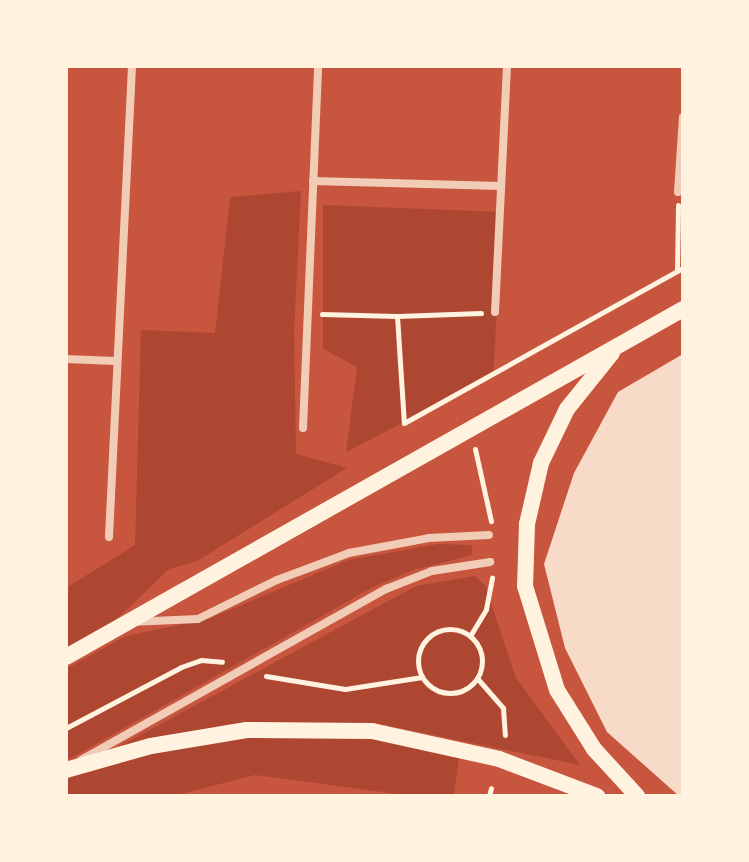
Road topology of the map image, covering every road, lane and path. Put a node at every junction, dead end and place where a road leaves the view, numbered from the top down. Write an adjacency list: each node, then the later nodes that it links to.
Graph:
1 (132, 66): 15 (street)
2 (318, 66): 5 (street)
3 (507, 66): 6 (street)
4 (683, 117): 7 (street)
5 (313, 181): 6 (street); 11 (street)
6 (500, 186): 10 (street)
7 (678, 192): 8 (path)
8 (680, 270): 12 (path)
9 (683, 309): 13 (main road)
10 (495, 312): 12 (path)
11 (307, 313): 12 (path); 16 (street)
12 (397, 316)
13 (624, 340): 20 (main road); 28 (main road)
14 (66, 359): 15 (street)
15 (115, 361): 18 (street)
16 (303, 428)
17 (489, 535): 20 (street)
18 (109, 537)
19 (490, 562): 24 (street)
20 (128, 622): 21 (main road)
21 (66, 657)
22 (477, 678): 22 (path); 23 (path)
23 (505, 735)
24 (66, 769): 27 (main road)
25 (491, 788): 26 (path)
26 (489, 796)
27 (597, 796)
28 (637, 796)

